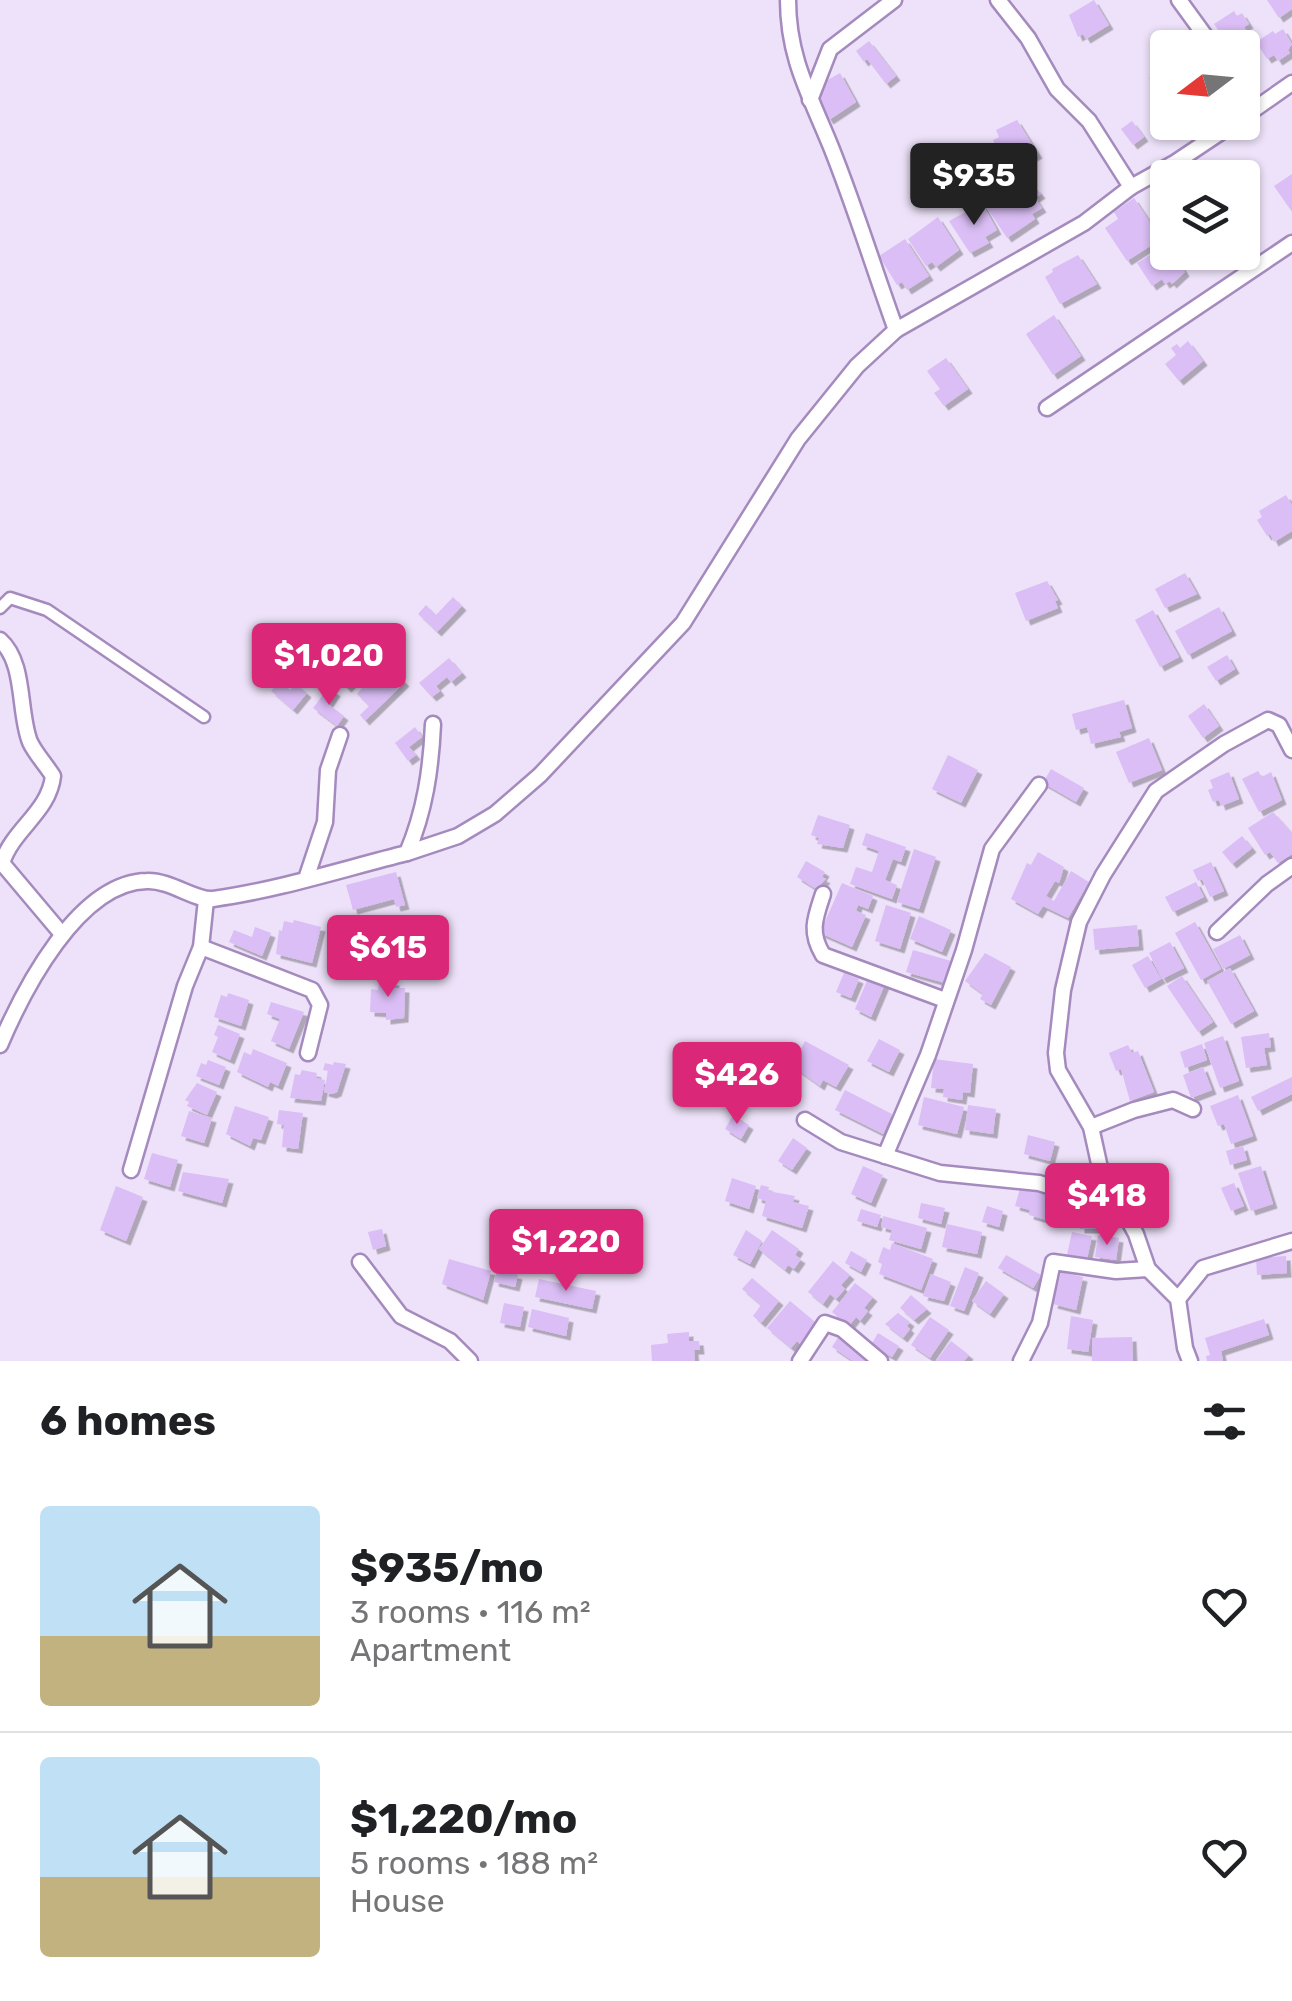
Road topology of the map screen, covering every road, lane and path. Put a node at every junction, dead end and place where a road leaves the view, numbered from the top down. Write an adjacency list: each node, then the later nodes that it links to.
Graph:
1 (788, 0): 7 (street)
2 (894, 0): 7 (street)
3 (998, 0): 10 (street)
4 (1178, 0): 5 (street)
5 (1200, 30)
6 (1292, 83): 8 (street)
7 (810, 100): 12 (street)
8 (1260, 105)
9 (1208, 140): 10 (street)
10 (1131, 187): 12 (street)
11 (1292, 243): 13 (street)
12 (896, 330): 21 (street)
13 (1047, 408)
14 (0, 608): 16 (street)
15 (0, 640): 27 (street)
16 (204, 717)
17 (434, 724): 21 (street)
18 (340, 735): 23 (street)
19 (1292, 750): 34 (street)
20 (1039, 785): 29 (street)
21 (407, 853): 23 (street)
22 (1292, 866): 26 (street)
23 (306, 879): 25 (street)
24 (823, 894): 29 (street)
25 (206, 900): 27 (street); 28 (street)
26 (1216, 932)
27 (61, 934): 30 (street)
28 (201, 948): 31 (street); 36 (street)
29 (945, 1000): 35 (street)
30 (0, 1045)
31 (308, 1054)
32 (1192, 1110): 34 (street)
33 (805, 1120): 35 (street)
34 (1091, 1127): 37 (street)
35 (886, 1156): 37 (street)
36 (130, 1170)
37 (1117, 1200): 40 (street)
38 (1292, 1242): 41 (street)
39 (360, 1262): 42 (street)
40 (1148, 1269): 41 (street); 45 (street)
41 (1178, 1299): 46 (street)
42 (470, 1361)
43 (800, 1361): 44 (street)
44 (880, 1361)
45 (1020, 1361)
46 (1190, 1361)

